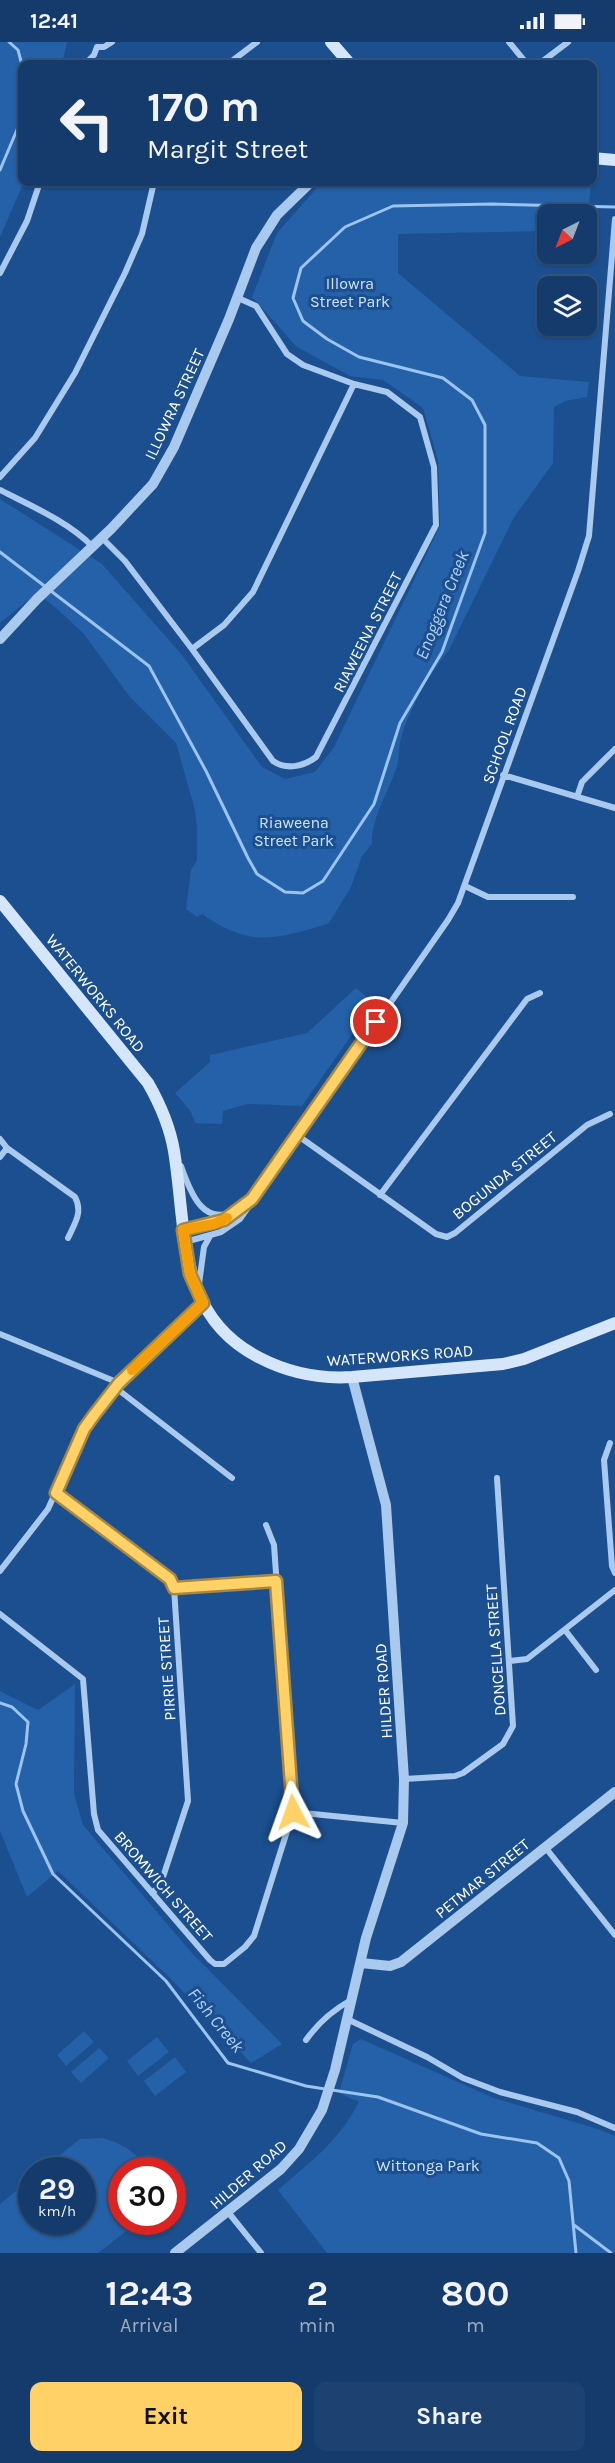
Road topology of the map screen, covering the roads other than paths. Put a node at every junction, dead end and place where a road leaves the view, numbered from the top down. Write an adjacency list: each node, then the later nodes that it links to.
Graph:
1 (112, 42): 6 (street)
2 (256, 42): 8 (street)
3 (331, 42): 9 (main road)
4 (509, 42): 10 (street)
5 (568, 42): 11 (street)
6 (96, 44): 7 (street)
7 (89, 60)
8 (233, 60)
9 (347, 60)
10 (524, 60)
11 (544, 60)
12 (597, 158): 13 (main road)
13 (615, 160)
14 (39, 186): 18 (street)
15 (153, 186): 21 (street)
16 (306, 186): 19 (street, ILLOWRA STREET)
17 (615, 220): 28 (street, SCHOOL ROAD)
18 (0, 273)
19 (238, 298): 20 (street, RIAWEENA STREET); 23 (street, ILLOWRA STREET)
20 (354, 384): 26 (street); 26 (street, RIAWEENA STREET)
21 (0, 477)
22 (0, 490): 24 (street)
23 (102, 538): 24 (street, ILLOWRA STREET); 26 (street, RIAWEENA STREET)
24 (92, 546): 25 (street, ILLOWRA STREET)
25 (0, 639)
26 (192, 649)
27 (615, 749): 29 (street)
28 (503, 775): 29 (street); 31 (street, SCHOOL ROAD)
29 (577, 797): 30 (street)
30 (615, 808)
31 (465, 885): 32 (street); 36 (street, SCHOOL ROAD)
32 (573, 897)
33 (0, 901): 39 (main road, WATERWORKS ROAD)
34 (540, 993): 41 (street)
35 (610, 1114): 41 (street, BOGUNDA STREET)
36 (297, 1136): 41 (street, BOGUNDA STREET); 42 (street, SCHOOL ROAD)
37 (0, 1139): 38 (street)
38 (7, 1148): 40 (street); 46 (street)
39 (174, 1149): 43 (street); 44 (main road, WATERWORKS ROAD)
40 (0, 1157)
41 (380, 1195)
42 (252, 1199): 43 (street, SCHOOL ROAD); 45 (street, SCHOOL ROAD)
43 (240, 1208): 44 (street, SCHOOL ROAD)
44 (184, 1236): 45 (street, SCHOOL ROAD); 47 (main road, WATERWORKS ROAD)
45 (211, 1236): 47 (street)
46 (68, 1238)
47 (200, 1298): 50 (main road, WATERWORKS ROAD); 51 (street)
48 (615, 1323): 50 (main road, WATERWORKS ROAD)
49 (0, 1334): 51 (street)
50 (352, 1377): 66 (street, HILDER ROAD)
51 (117, 1386): 53 (street); 55 (street)
52 (610, 1443): 58 (street)
53 (232, 1478)
54 (497, 1478): 64 (street, DONCELLA STREET)
55 (56, 1493): 57 (street); 60 (street)
56 (266, 1525): 59 (street)
57 (0, 1571)
58 (615, 1573)
59 (276, 1581): 60 (street); 68 (street)
60 (174, 1588): 71 (street, PIRRIE STREET)
61 (615, 1590): 63 (street)
62 (0, 1614): 71 (street, BROMWICH STREET)
63 (565, 1630): 64 (street); 65 (street)
64 (510, 1661): 66 (street, DONCELLA STREET)
65 (596, 1670)
66 (404, 1779): 69 (street, HILDER ROAD)
67 (615, 1791): 70 (street, PETMAR STREET)
68 (293, 1812): 69 (street); 71 (street, BROMWICH STREET)
69 (403, 1823): 73 (street, HILDER ROAD)
70 (545, 1847): 72 (street); 73 (street, PETMAR STREET)
71 (152, 1893)
72 (615, 1935)
73 (361, 1962): 74 (street, HILDER ROAD)
74 (351, 2000): 75 (street, HILDER ROAD); 76 (street)
75 (347, 2019): 77 (street); 78 (street, HILDER ROAD)
76 (306, 2040)
77 (615, 2128)
78 (228, 2211): 79 (street, HILDER ROAD); 80 (street)
79 (175, 2253)
80 (261, 2253)

